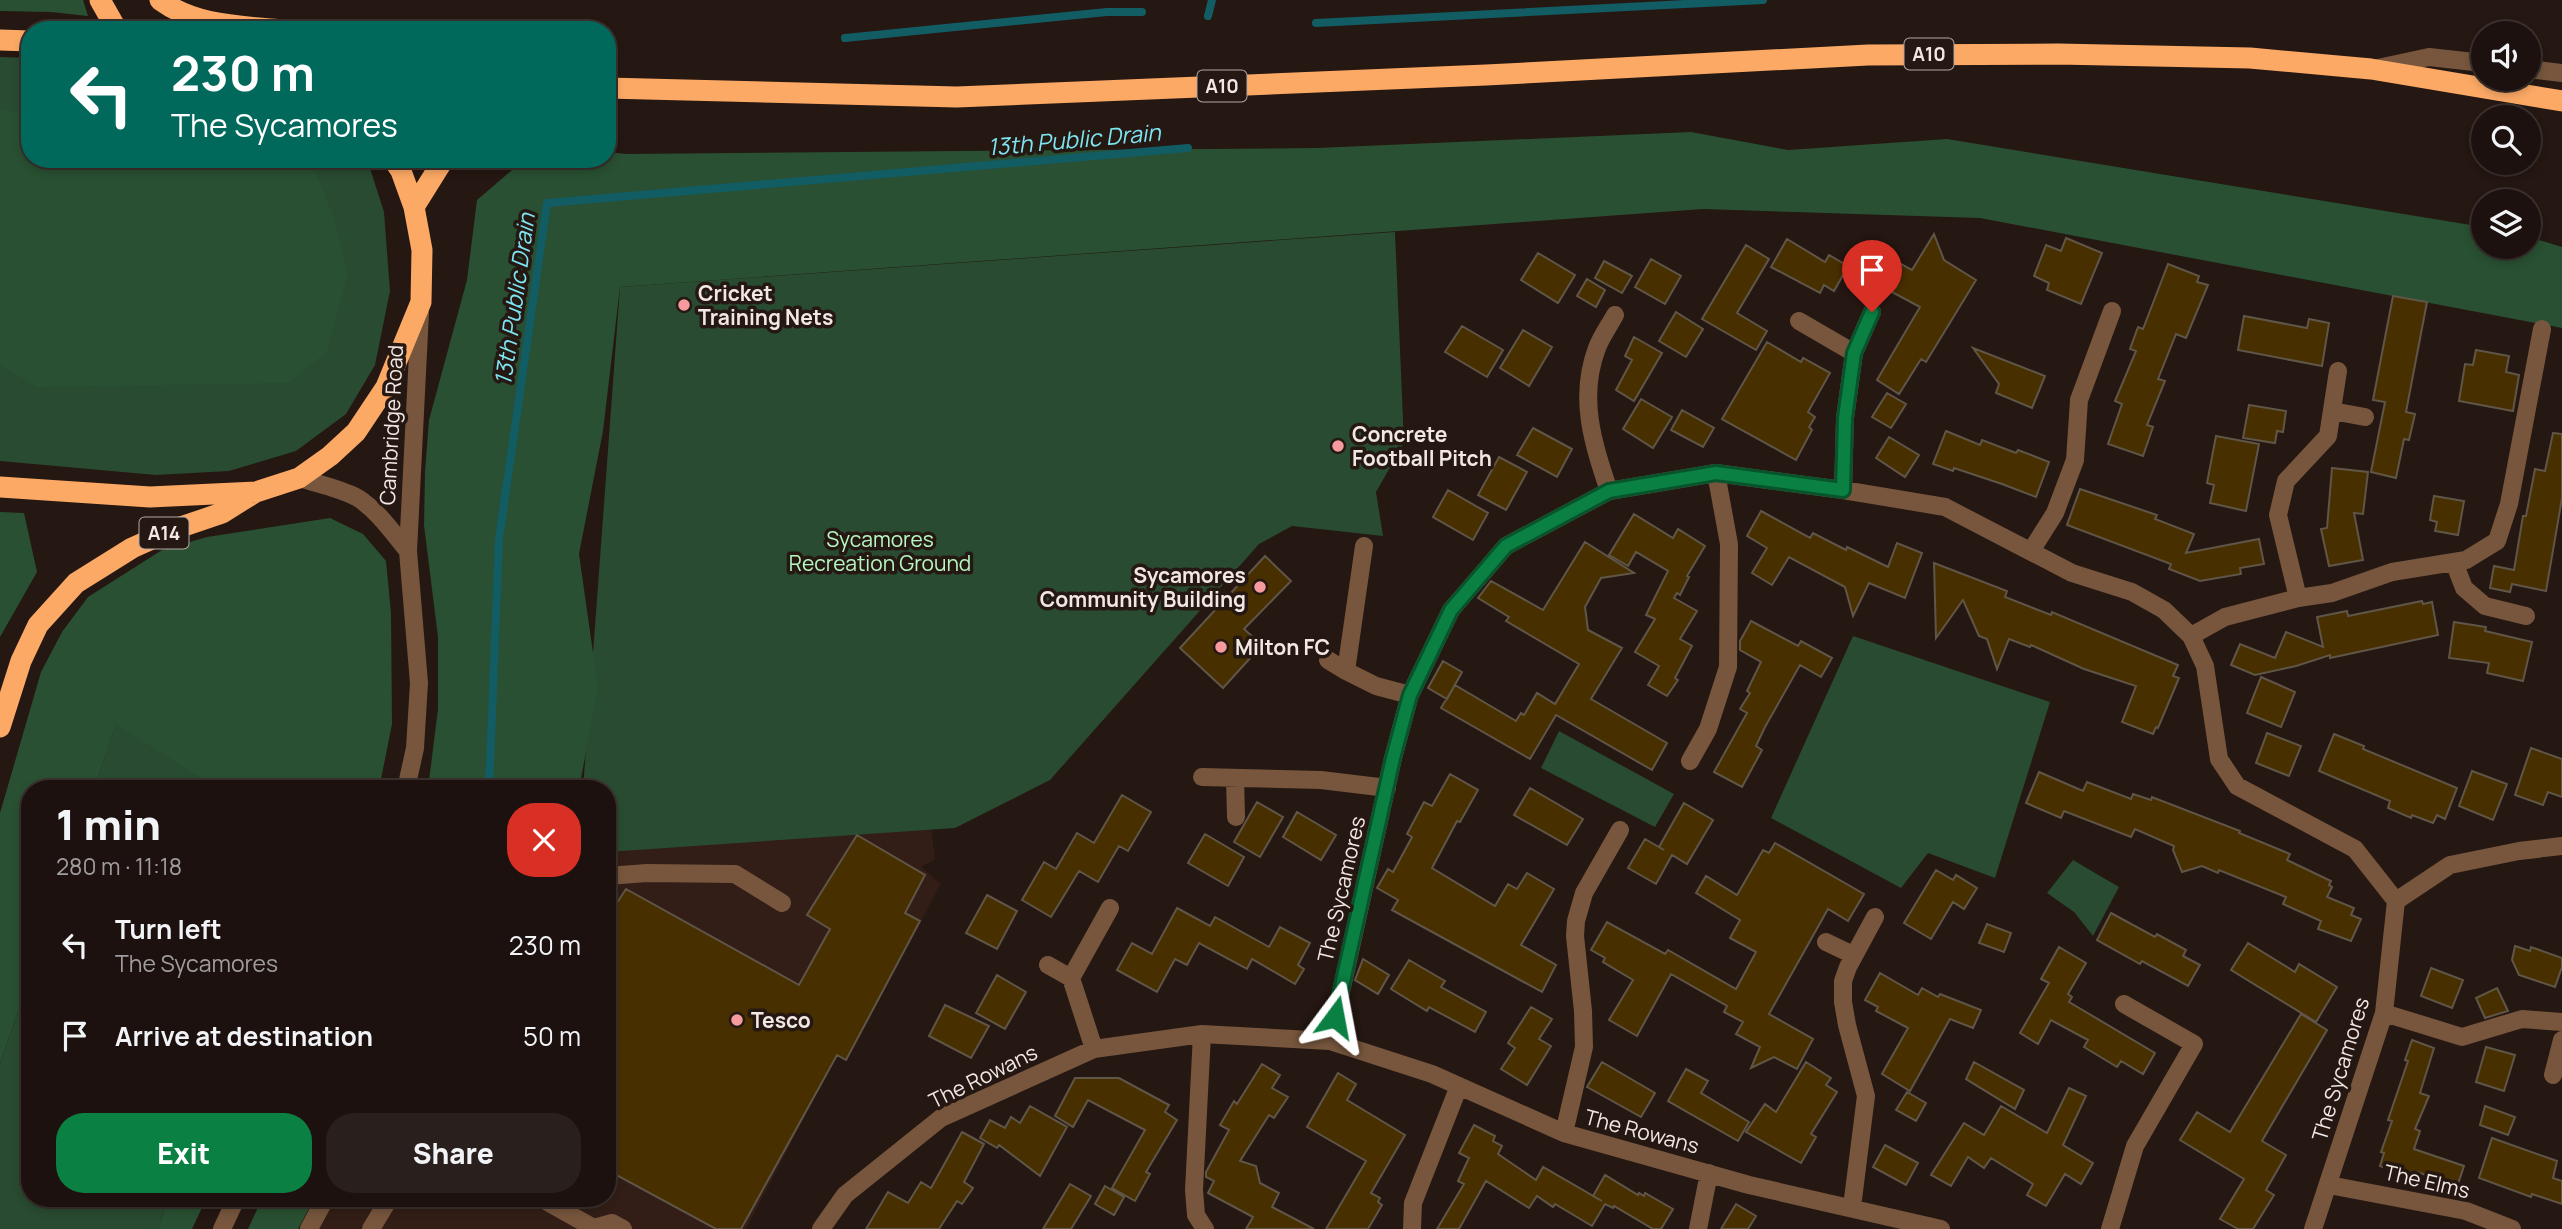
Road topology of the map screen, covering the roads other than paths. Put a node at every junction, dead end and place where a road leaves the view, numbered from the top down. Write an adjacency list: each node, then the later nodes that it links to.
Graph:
1 (100, 0): 3 (highway)
2 (160, 0): 4 (highway)
3 (112, 21)
4 (209, 21)
5 (0, 40): 6 (highway)
6 (21, 41)
7 (2471, 62): 8 (street)
8 (2371, 69): 11 (highway, A10); 12 (highway, A10)
9 (2541, 70): 10 (street)
10 (2562, 73)
11 (616, 88)
12 (2562, 101)
13 (399, 168): 15 (highway)
14 (438, 168): 15 (highway)
15 (414, 207): 16 (highway)
16 (421, 302): 27 (highway); 33 (street, Cambridge Road)
17 (2112, 311): 34 (street)
18 (1872, 312): 22 (street)
19 (1615, 315): 30 (street)
20 (1799, 321): 22 (street)
21 (2542, 329): 35 (street)
22 (1854, 353): 29 (street)
23 (2338, 371): 24 (street)
24 (2332, 411): 25 (street); 36 (street)
25 (2365, 417)
26 (1716, 473): 29 (street, The Sycamores); 30 (street, The Sycamores); 43 (street)
27 (299, 478): 31 (highway); 33 (street, Cambridge Road)
28 (0, 487): 31 (highway)
29 (1843, 490): 34 (street, The Sycamores)
30 (1609, 491): 41 (street, The Sycamores)
31 (256, 492): 42 (highway, A14)
32 (1364, 546): 40 (street)
33 (408, 551): 46 (street, Cambridge Road)
34 (2031, 551): 38 (street, The Sycamores)
35 (2454, 562): 36 (street); 37 (street)
36 (2298, 598): 38 (street)
37 (2526, 615)
38 (2192, 636): 52 (street, The Sycamores)
39 (1328, 660): 40 (street)
40 (1346, 671): 41 (street)
41 (1410, 695): 47 (street, The Sycamores)
42 (0, 727)
43 (1690, 761)
44 (1202, 777): 45 (street, The Sycamores)
45 (1235, 778): 47 (street, The Sycamores); 48 (street)
46 (408, 780)
47 (1387, 788): 65 (street, The Sycamores)
48 (1236, 817)
49 (1620, 830): 69 (street, The Rowans)
50 (2562, 846): 52 (street)
51 (616, 875): 53 (street)
52 (2396, 901): 61 (street, The Sycamores)
53 (782, 903)
54 (1110, 908): 59 (street)
55 (1875, 917): 57 (street)
56 (1826, 942): 57 (street)
57 (1853, 955): 76 (street)
58 (1048, 965): 59 (street)
59 (1072, 978): 66 (street)
60 (2124, 1004): 86 (street)
61 (2384, 1013): 62 (street); 71 (street, The Sycamores)
62 (2562, 1022)
63 (1202, 1034): 65 (street, The Rowans); 66 (street, The Rowans); 82 (street)
64 (2562, 1040): 67 (street)
65 (1330, 1041): 68 (street, The Rowans)
66 (1094, 1049): 81 (street, The Rowans)
67 (2553, 1075)
68 (1459, 1086): 69 (street, The Rowans); 83 (street)
69 (1564, 1133): 70 (street, The Rowans)
70 (1709, 1173): 76 (street, The Rowans); 84 (street, The Rowans)
71 (2329, 1185): 87 (street, The Sycamores); 88 (street, The Elms)
72 (232, 1207): 77 (street)
73 (321, 1207): 78 (street)
74 (384, 1207): 79 (street)
75 (556, 1207): 80 (street)
76 (1852, 1207): 85 (street, The Rowans)
77 (222, 1229)
78 (309, 1229)
79 (371, 1229)
80 (623, 1229)
81 (821, 1229)
82 (1205, 1229)
83 (1412, 1229)
84 (1698, 1229)
85 (1941, 1229)
86 (2110, 1229)
87 (2313, 1229)
88 (2512, 1229)

